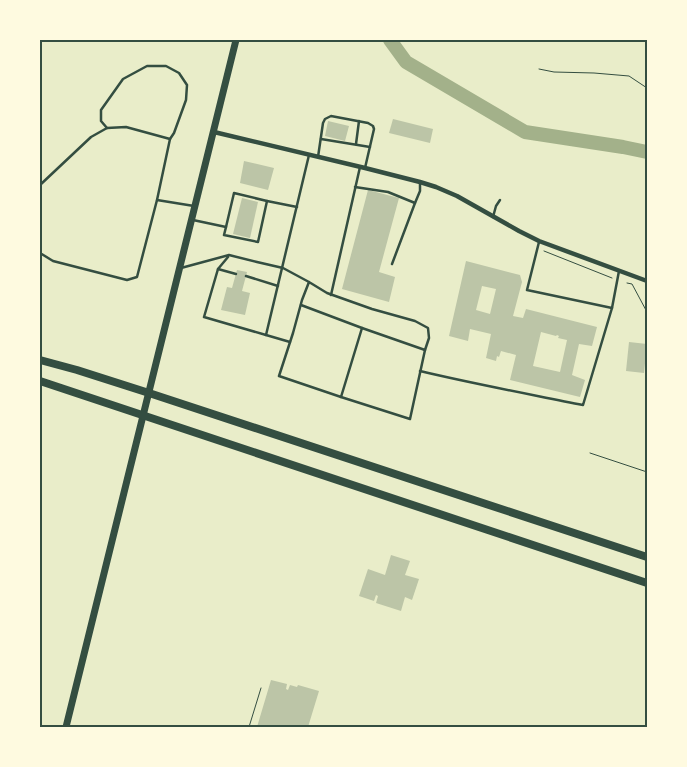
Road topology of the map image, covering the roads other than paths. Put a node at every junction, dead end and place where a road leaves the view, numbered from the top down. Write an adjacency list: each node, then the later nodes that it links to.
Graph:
1 (236, 40): 4 (main road)
2 (360, 121): 5 (lane); 7 (lane); 8 (lane)
3 (107, 128): 6 (lane); 6 (lane); 13 (lane)
4 (214, 132): 9 (street); 19 (main road)
5 (321, 138): 7 (lane); 10 (lane)
6 (170, 140): 15 (lane)
7 (356, 144): 8 (lane)
8 (370, 147): 11 (lane)
9 (309, 155): 10 (street); 20 (lane)
10 (318, 157): 11 (street)
11 (363, 168): 12 (street); 14 (lane)
12 (420, 182): 18 (lane); 21 (street)
13 (40, 185)
14 (355, 187): 18 (lane); 37 (lane)
15 (157, 200): 19 (lane); 25 (lane)
16 (500, 200): 21 (lane)
17 (267, 201): 20 (lane); 23 (lane); 23 (lane)
18 (415, 203): 27 (lane)
19 (195, 206): 22 (main road)
20 (297, 208): 30 (lane)
21 (493, 217): 24 (street)
22 (192, 219): 23 (lane); 28 (main road)
23 (226, 227)
24 (539, 240): 31 (street); 39 (lane)
25 (40, 253)
26 (229, 255): 28 (lane); 29 (lane); 30 (lane)
27 (392, 264)
28 (180, 268): 47 (main road)
29 (218, 268): 32 (lane); 41 (lane)
30 (283, 268): 34 (lane); 36 (lane)
31 (619, 271): 35 (street); 39 (lane)
32 (236, 274)
33 (246, 276): 36 (lane)
34 (309, 282): 37 (lane); 38 (lane)
35 (647, 282)
36 (278, 286): 41 (lane)
37 (331, 295): 43 (lane)
38 (301, 305): 40 (lane); 42 (lane)
39 (612, 308): 45 (lane)
40 (362, 328): 43 (lane); 48 (lane)
41 (266, 335): 42 (lane)
42 (290, 342): 48 (lane)
43 (425, 350): 45 (lane)
44 (40, 360): 47 (highway)
45 (420, 371): 48 (lane)
46 (40, 381): 49 (highway)
47 (149, 393): 49 (main road); 50 (highway)
48 (341, 397)
49 (143, 416): 51 (highway); 52 (main road)
50 (647, 557)
51 (647, 583)
52 (66, 727)

